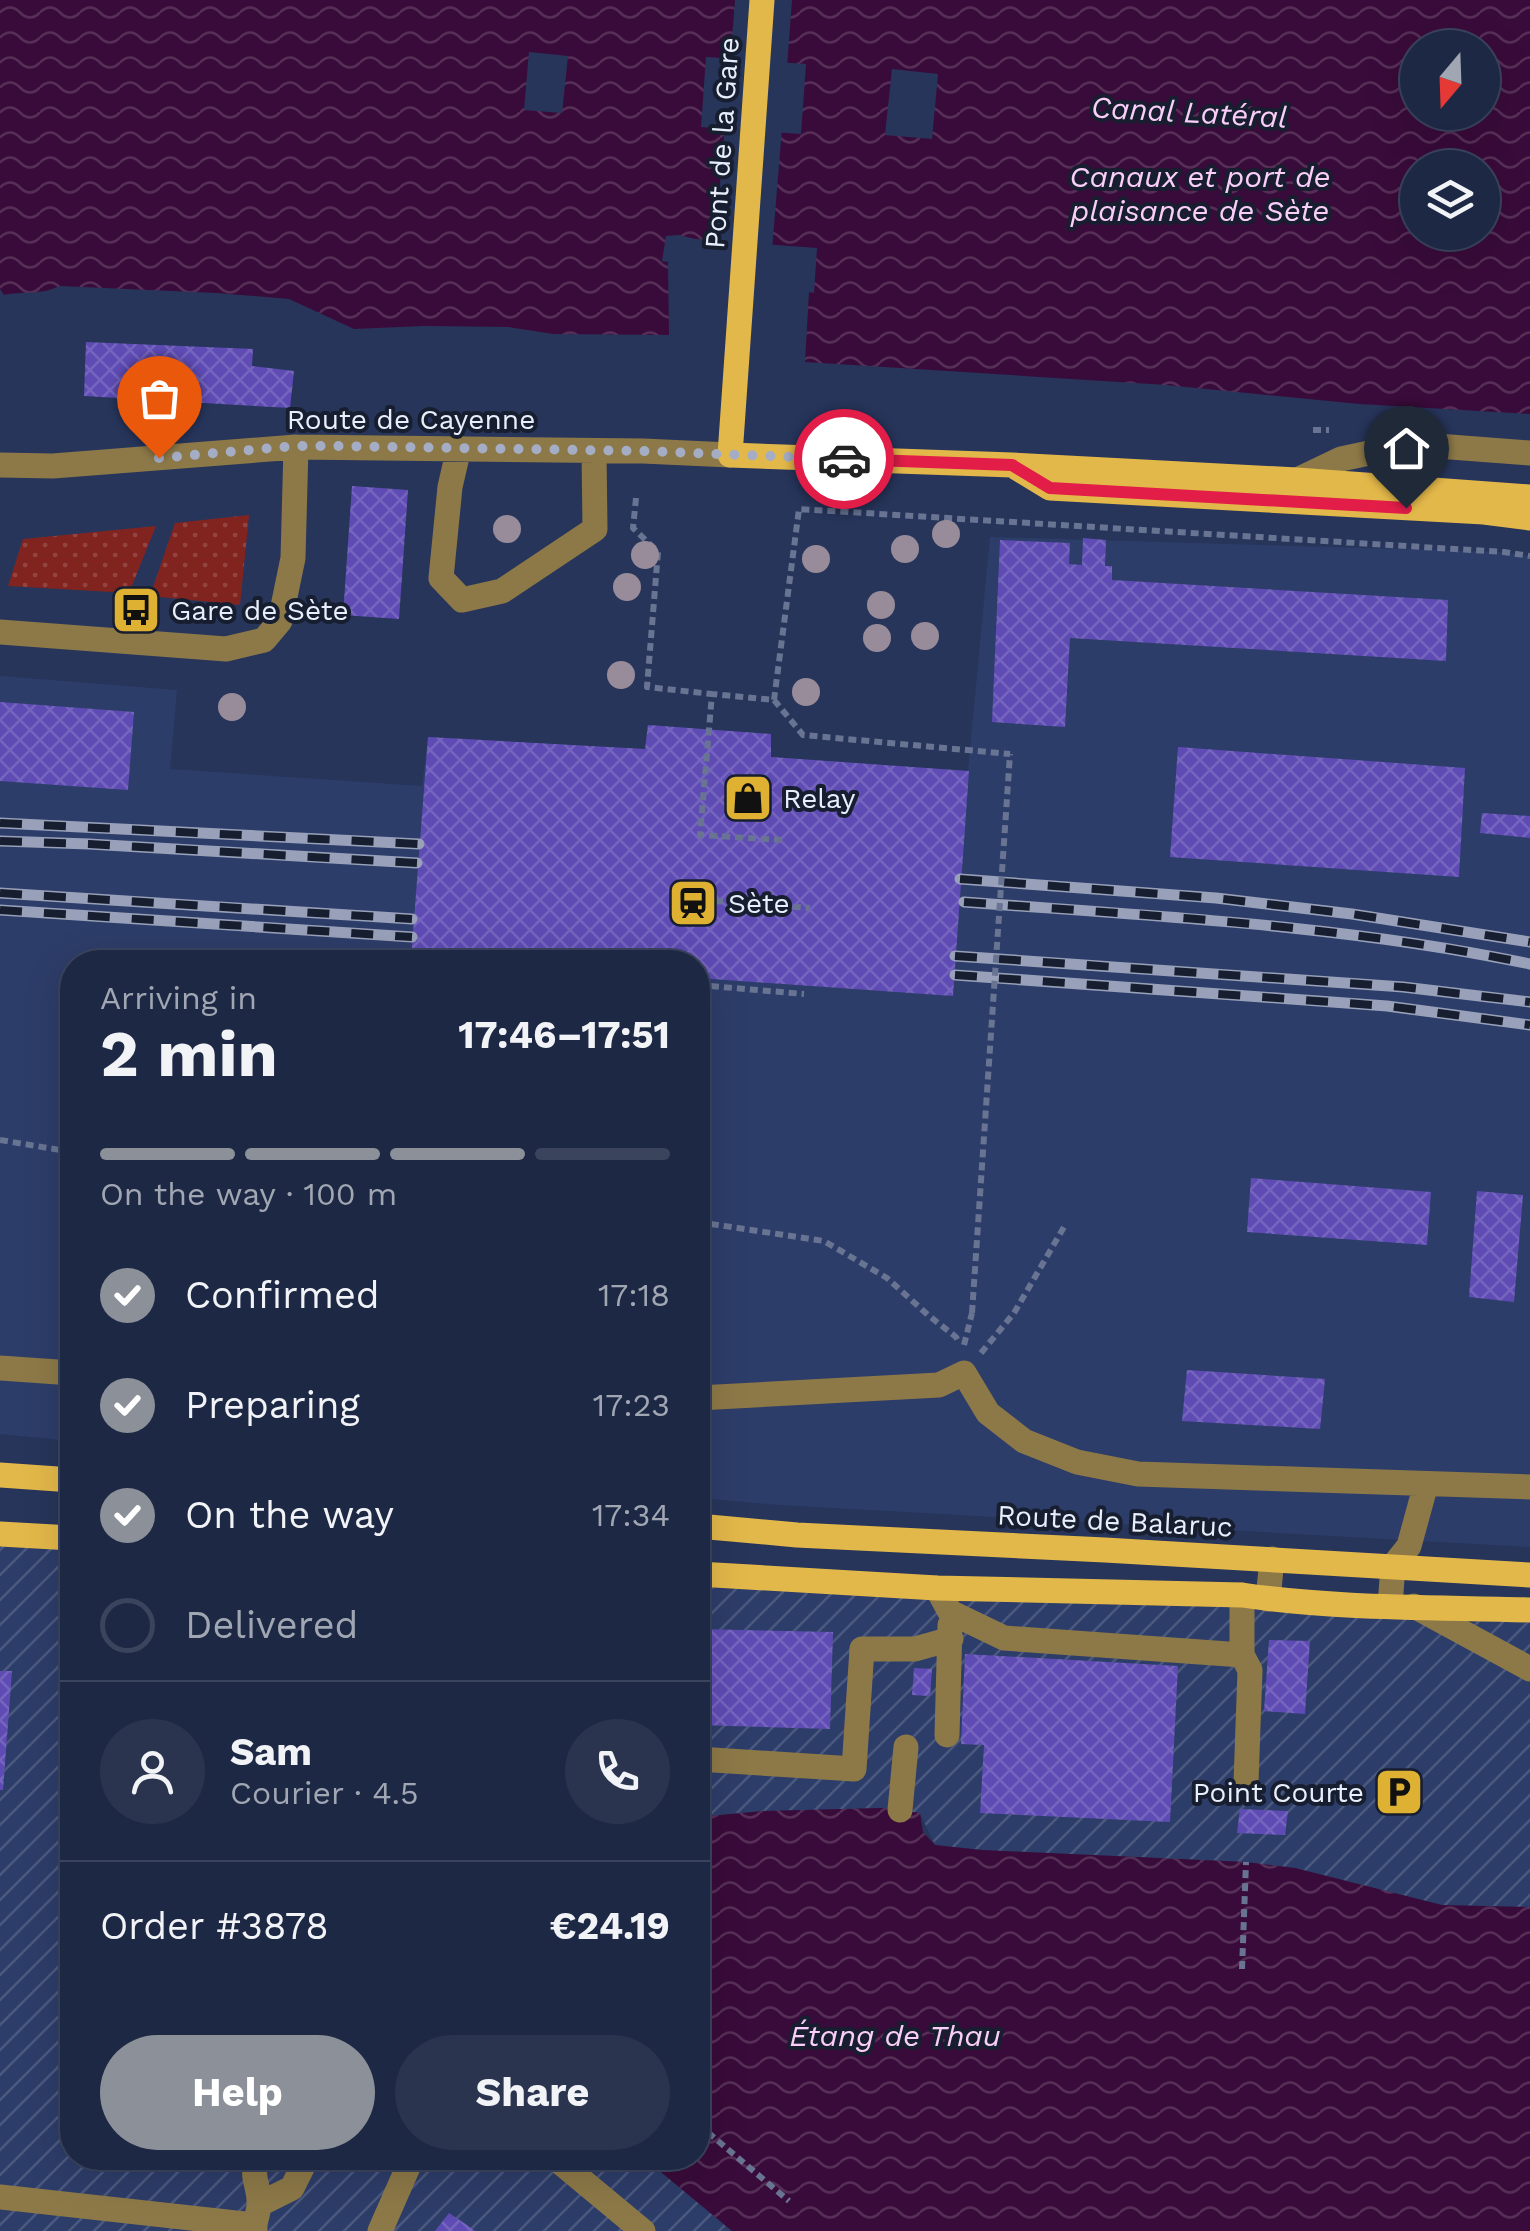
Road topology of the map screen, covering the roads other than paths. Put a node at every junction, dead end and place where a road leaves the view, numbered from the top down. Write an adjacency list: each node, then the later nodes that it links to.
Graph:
1 (762, 0): 6 (main road, Pont de la Gare)
2 (296, 446): 3 (street, Route de Cayenne); 7 (street, Route de Cayenne); 14 (street)
3 (459, 448): 4 (street, Route de Cayenne); 4 (street)
4 (594, 450): 6 (street, Route de Cayenne)
5 (1530, 453): 9 (street)
6 (730, 455): 8 (main road)
7 (0, 465)
8 (1012, 465): 9 (main road); 11 (main road)
9 (1296, 480): 10 (main road)
10 (1530, 497)
11 (1484, 512): 12 (main road); 13 (main road)
12 (1530, 518)
13 (1530, 534)
14 (0, 632)
15 (0, 1368): 16 (street)
16 (60, 1372)
17 (710, 1397): 20 (street)
18 (0, 1475): 19 (main road)
19 (60, 1479)
20 (1426, 1484): 21 (street); 26 (street)
21 (1530, 1487)
22 (710, 1527): 25 (main road, Route de Balaruc)
23 (0, 1534): 24 (main road)
24 (60, 1537)
25 (1272, 1559): 26 (main road, Route de Balaruc); 31 (street)
26 (1393, 1566): 28 (main road, Route de Balaruc); 32 (street)
27 (710, 1575): 29 (main road)
28 (1530, 1575)
29 (936, 1588): 30 (main road); 34 (street)
30 (1242, 1595): 31 (main road); 36 (street)
31 (1268, 1599): 32 (main road)
32 (1402, 1606): 33 (main road); 37 (street)
33 (1530, 1610)
34 (950, 1612): 35 (street); 36 (street)
35 (951, 1639): 38 (street); 40 (street)
36 (1242, 1655): 41 (street)
37 (1530, 1669)
38 (947, 1735)
39 (906, 1747): 42 (street)
40 (710, 1760)
41 (1246, 1783)
42 (900, 1810)
43 (252, 2170): 48 (street)
44 (300, 2170): 48 (street)
45 (407, 2170): 49 (street)
46 (570, 2170): 50 (street)
47 (0, 2198): 48 (street)
48 (256, 2220)
49 (380, 2231)
50 (643, 2231)

